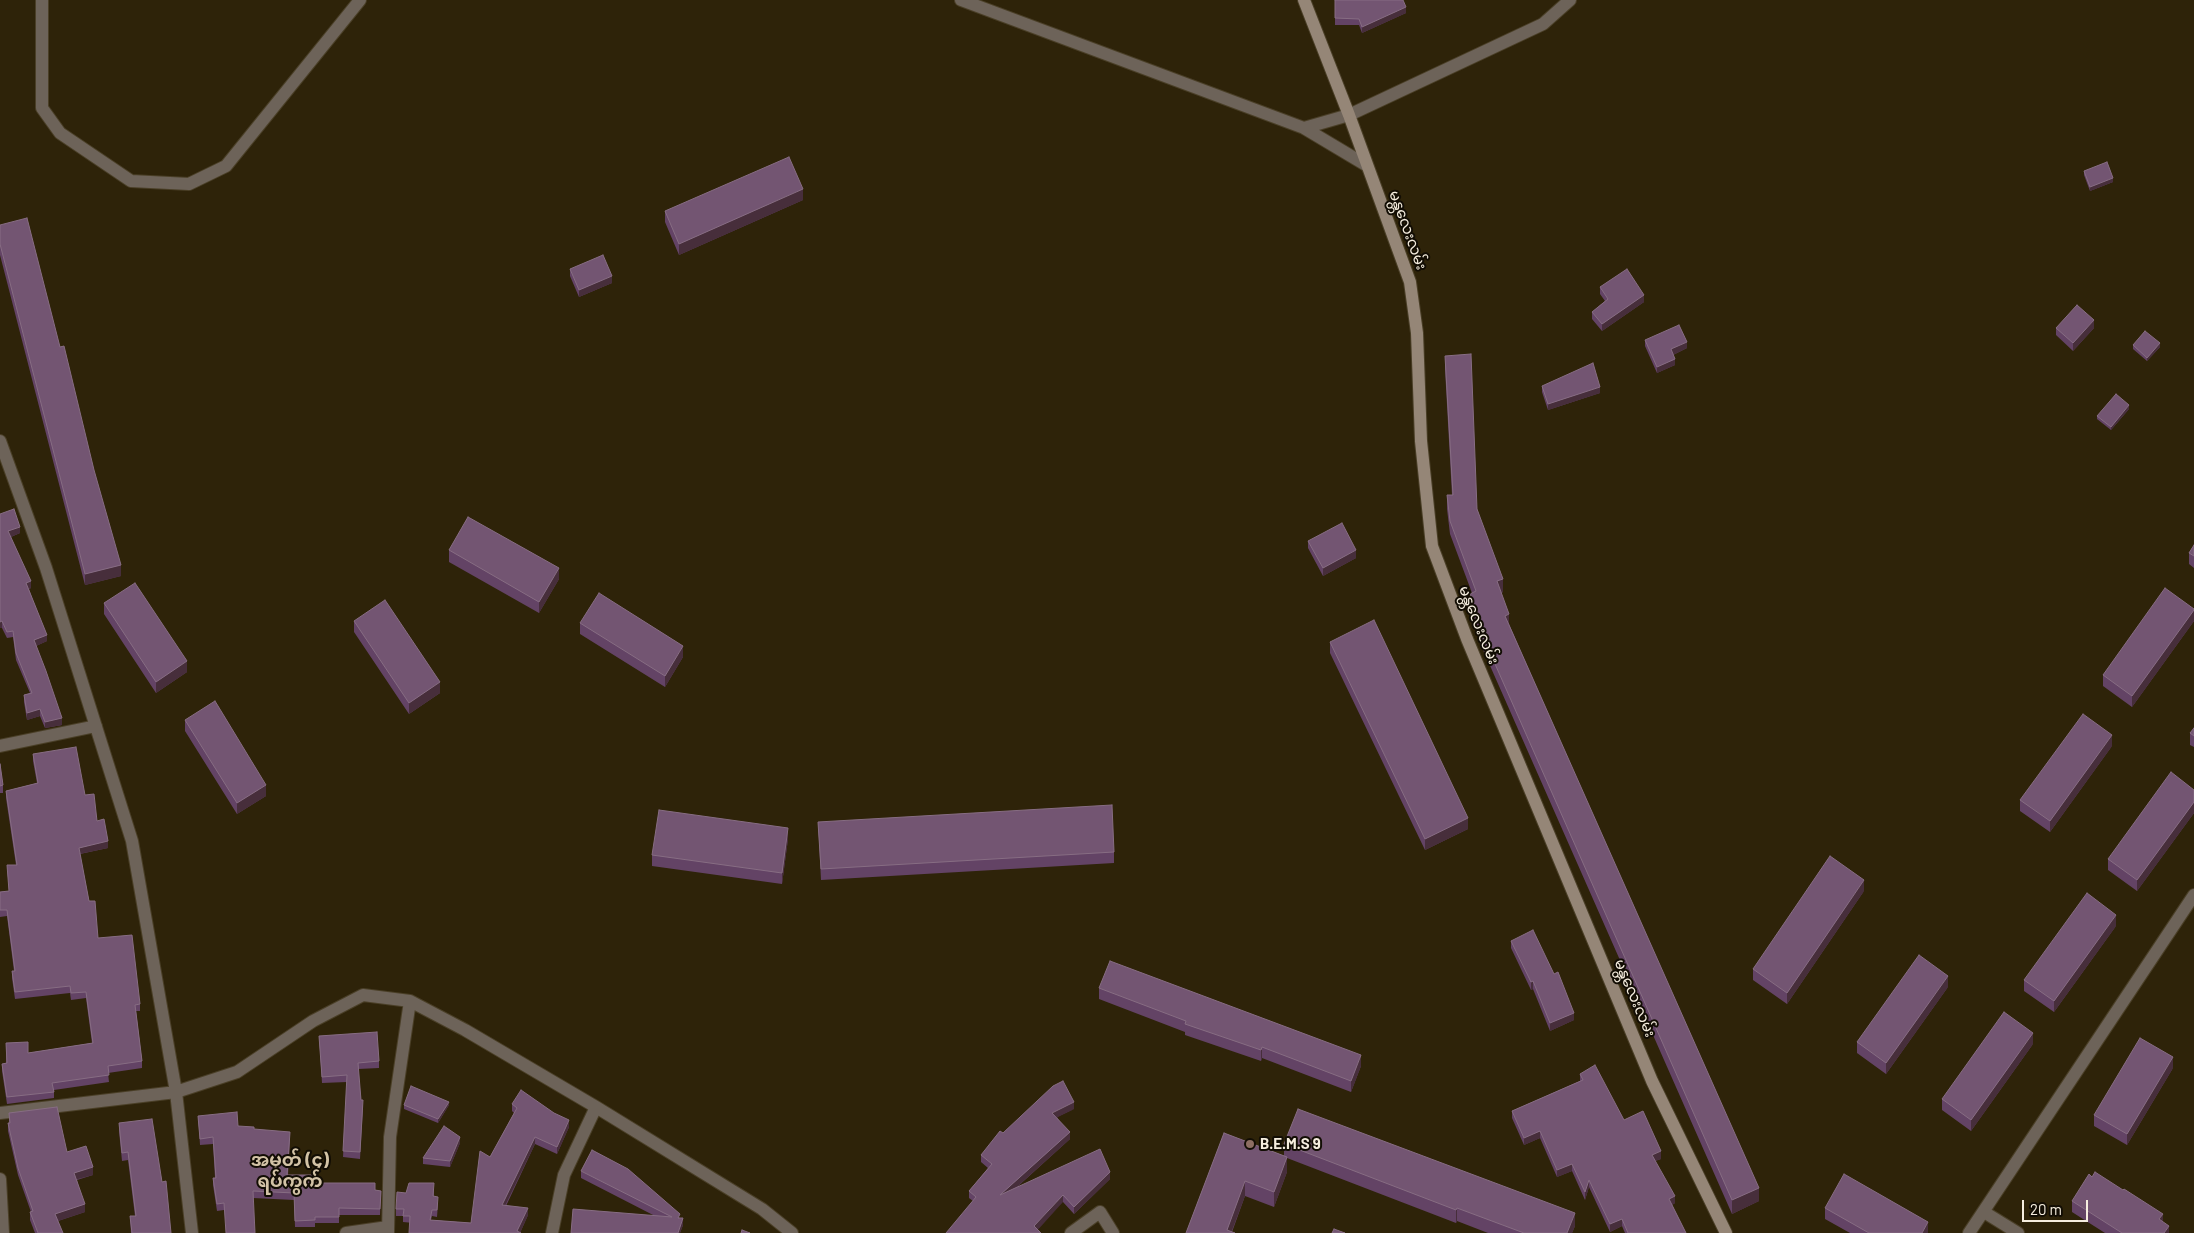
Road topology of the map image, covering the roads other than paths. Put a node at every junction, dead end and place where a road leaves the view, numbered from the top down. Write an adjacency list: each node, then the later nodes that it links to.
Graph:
1 (42, 0): 2 (street)
2 (360, 0)
3 (961, 0): 7 (street)
4 (1304, 0): 6 (main road, မန္တလေးလမ်း)
5 (1570, 0): 6 (street)
6 (1349, 115): 7 (street); 8 (main road, မန္တလေးလမ်း)
7 (1304, 128): 8 (street)
8 (1366, 165): 27 (main road, မန္တလေးလမ်း)
9 (0, 441): 10 (street)
10 (96, 726): 11 (street); 14 (street)
11 (0, 746)
12 (2194, 895): 18 (street)
13 (410, 1001): 14 (street); 15 (street); 19 (street)
14 (176, 1092): 16 (street); 21 (street)
15 (596, 1107): 23 (street); 24 (street)
16 (0, 1113)
17 (0, 1179): 20 (street)
18 (1984, 1212): 28 (street); 29 (street)
19 (388, 1230): 22 (street)
20 (3, 1233)
21 (192, 1233)
22 (346, 1233)
23 (552, 1233)
24 (792, 1233)
25 (1071, 1233): 26 (street)
26 (1113, 1233)
27 (1726, 1233)
28 (1970, 1233)
29 (2018, 1233)

